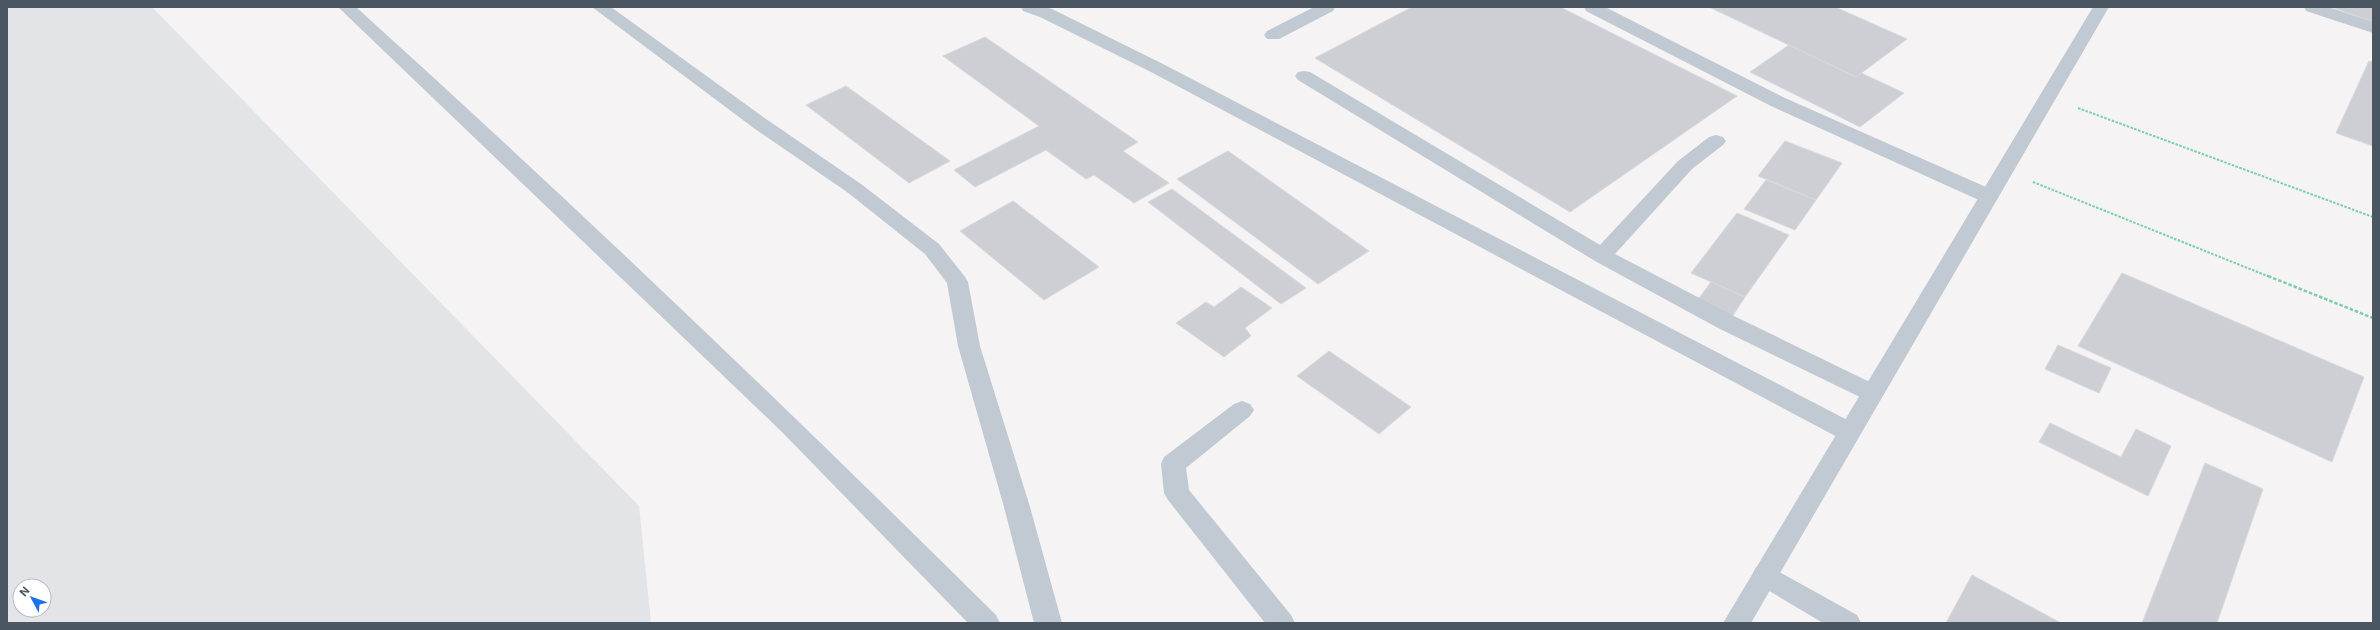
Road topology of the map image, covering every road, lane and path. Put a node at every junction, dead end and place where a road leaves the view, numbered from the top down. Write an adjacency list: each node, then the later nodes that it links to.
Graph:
1 (346, 7): 22 (street)
2 (600, 7): 23 (street)
3 (1029, 7): 20 (street)
4 (1328, 7): 9 (street)
5 (1592, 7): 14 (street)
6 (2101, 7): 11 (street)
7 (2312, 7): 8 (street)
8 (2373, 28)
9 (1273, 34)
10 (1304, 76): 16 (street)
11 (2047, 96): 13 (street); 15 (path)
12 (1716, 141): 16 (street)
13 (2003, 170): 14 (street); 17 (path)
14 (1988, 196): 18 (street)
15 (2373, 217)
16 (1602, 256): 18 (street)
17 (2373, 318)
18 (1872, 393): 20 (street)
19 (1242, 410): 24 (street)
20 (1850, 432): 21 (street)
21 (1765, 575): 25 (street); 26 (street)
22 (986, 623)
23 (1048, 623)
24 (1281, 623)
25 (1737, 623)
26 (1847, 623)

